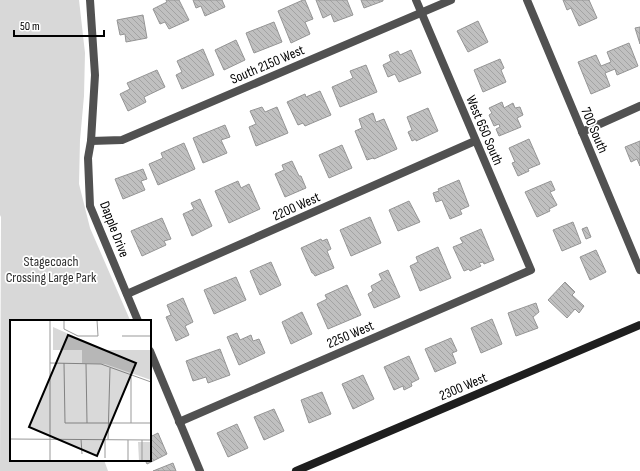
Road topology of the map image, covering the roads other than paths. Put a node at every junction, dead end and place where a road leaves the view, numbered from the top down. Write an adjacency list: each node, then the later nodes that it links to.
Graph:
1 (90, 0): 8 (street, Dapple Drive)
2 (416, 0): 5 (street, West 650 South)
3 (451, 0): 5 (street, South 2150 West)
4 (527, 0): 7 (street, 700 South)
5 (421, 13): 8 (street, South 2150 West); 9 (street, West 650 South)
6 (640, 106): 7 (street)
7 (582, 132): 11 (street, 700 South)
8 (91, 141): 12 (street, Dapple Drive)
9 (475, 141): 10 (street, West 650 South); 12 (street, 2200 West)
10 (531, 270): 16 (street, 2250 West)
11 (640, 270)
12 (127, 294): 13 (street, Dapple Drive)
13 (138, 320)
14 (640, 325): 18 (main road, 2300 West)
15 (151, 353): 16 (street)
16 (179, 422): 17 (street)
17 (200, 471)
18 (296, 471)

